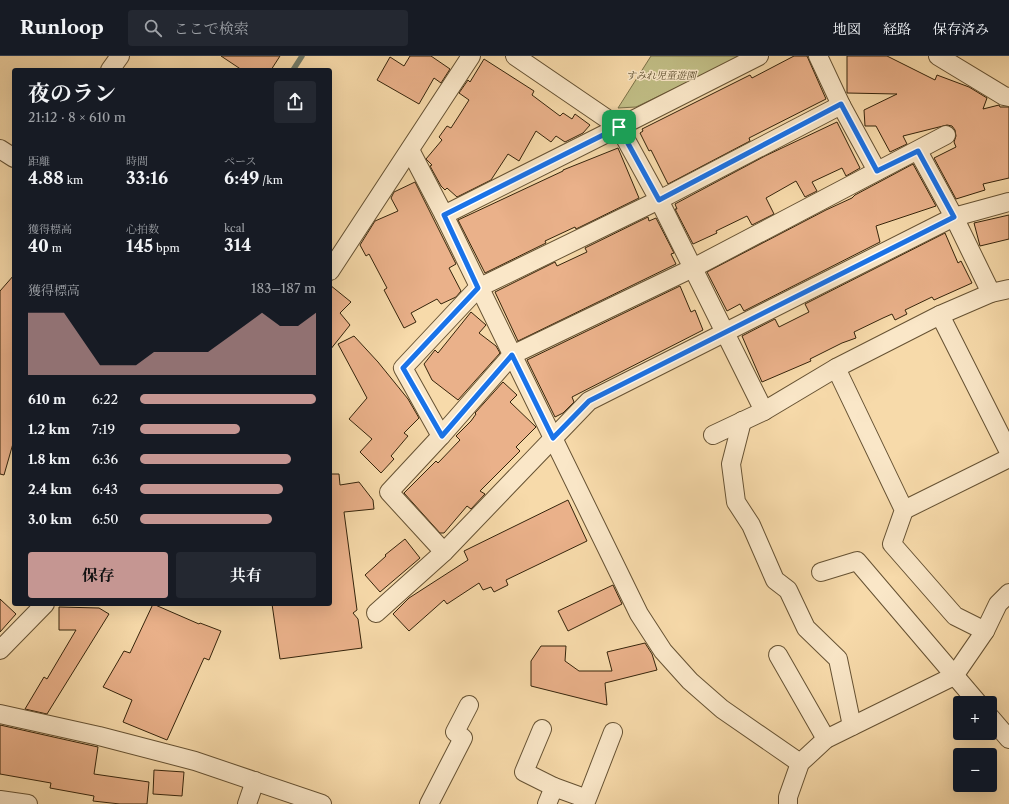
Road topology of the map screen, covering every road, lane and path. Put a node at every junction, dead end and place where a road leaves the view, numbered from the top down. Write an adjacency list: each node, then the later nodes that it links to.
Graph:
1 (120, 56): 7 (street)
2 (471, 56): 13 (street)
3 (515, 56): 10 (street)
4 (759, 56): 10 (street)
5 (818, 56): 9 (street)
6 (938, 56): 8 (street)
7 (111, 68)
8 (1009, 97)
9 (841, 104): 16 (street); 17 (street)
10 (619, 127): 17 (street); 19 (street)
11 (946, 135): 14 (street)
12 (0, 149): 15 (street)
13 (410, 150): 19 (street); 21 (street)
14 (918, 151): 16 (street); 20 (street)
15 (12, 157)
16 (877, 171): 22 (street)
17 (659, 200): 22 (street); 23 (street)
18 (1009, 202): 20 (street)
19 (444, 215): 23 (street)
20 (954, 217): 25 (street); 27 (street)
21 (332, 268)
22 (693, 268): 27 (street); 28 (street)
23 (478, 288): 28 (street); 33 (street)
24 (1009, 289): 25 (street)
25 (991, 293): 26 (street)
26 (940, 315): 29 (street); 35 (street)
27 (724, 334): 30 (street); 34 (street)
28 (512, 355): 33 (street); 34 (street)
29 (836, 368): 30 (street); 37 (street)
30 (764, 411): 31 (street)
31 (742, 421): 32 (street); 51 (street)
32 (713, 435)
33 (442, 436): 38 (street)
34 (553, 438): 38 (street); 56 (street)
35 (1009, 452)
36 (1009, 458): 37 (street)
37 (904, 510): 43 (street)
38 (444, 552): 42 (street)
39 (821, 572): 46 (street)
40 (1009, 593): 43 (street)
41 (43, 606): 44 (street)
42 (376, 613)
43 (985, 632): 46 (street)
44 (0, 650)
45 (778, 656): 54 (street)
46 (954, 676): 47 (street); 51 (street)
47 (972, 696)
48 (468, 705): 63 (street)
49 (0, 714): 57 (street)
50 (997, 725): 55 (street)
51 (852, 726): 54 (street)
52 (542, 728): 58 (street)
53 (613, 732): 58 (street)
54 (826, 739): 56 (street)
55 (1009, 739)
56 (800, 762): 65 (street)
57 (255, 781): 61 (street); 62 (street)
58 (554, 787): 64 (street)
59 (0, 800): 60 (street)
60 (28, 804)
61 (247, 804)
62 (322, 804)
63 (428, 804)
64 (547, 804)
65 (788, 804)

